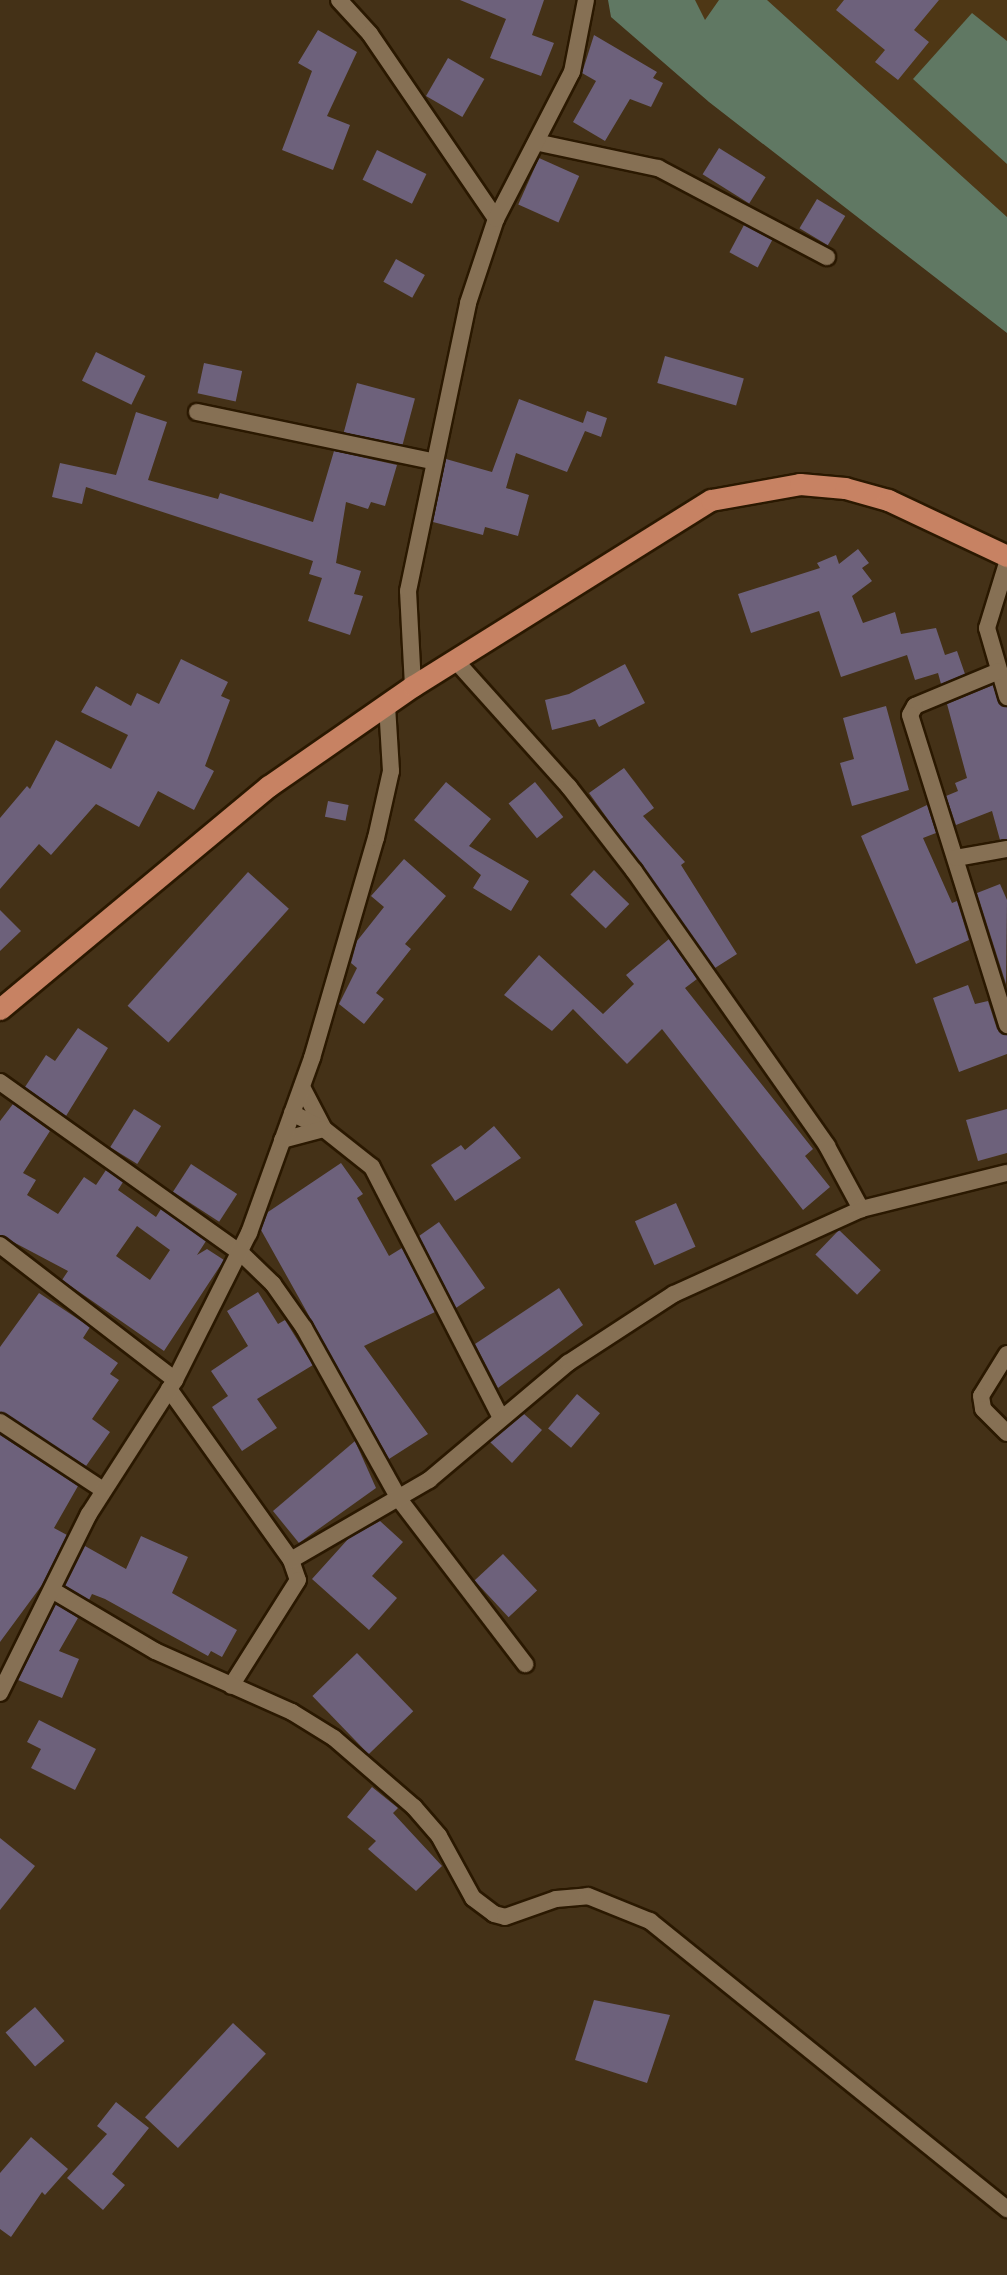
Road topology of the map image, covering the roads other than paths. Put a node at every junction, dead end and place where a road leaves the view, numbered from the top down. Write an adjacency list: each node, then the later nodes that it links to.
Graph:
1 (339, 0): 4 (street)
2 (586, 0): 3 (street)
3 (540, 143): 4 (street); 5 (street)
4 (496, 219): 7 (street)
5 (827, 257)
6 (197, 412): 7 (street)
7 (431, 461): 12 (street)
8 (1007, 556): 10 (main road)
9 (1007, 563): 11 (street)
10 (456, 661): 12 (main road); 25 (street)
11 (999, 670): 13 (street); 16 (street)
12 (413, 686): 14 (main road)
13 (1007, 698)
14 (387, 705): 17 (main road); 20 (street)
15 (1007, 849): 16 (street)
16 (956, 858): 18 (street)
17 (0, 1009)
18 (1007, 1025)
19 (0, 1082): 27 (street)
20 (302, 1087): 21 (street); 22 (street)
21 (292, 1113): 22 (street); 23 (street)
22 (324, 1129): 23 (street); 30 (street)
23 (282, 1140): 27 (street)
24 (1007, 1174): 25 (street)
25 (861, 1209): 30 (street)
26 (0, 1245): 29 (street)
27 (241, 1253): 29 (street); 34 (street)
28 (1007, 1354): 32 (street)
29 (172, 1384): 33 (street); 35 (street)
30 (501, 1418): 34 (street)
31 (0, 1422): 33 (street)
32 (1007, 1433)
33 (103, 1490): 36 (street)
34 (399, 1499): 35 (street); 37 (street)
35 (291, 1560): 38 (street)
36 (52, 1590): 38 (street); 39 (street)
37 (525, 1664)
38 (231, 1686): 40 (street)
39 (0, 1693)
40 (1007, 2209)

